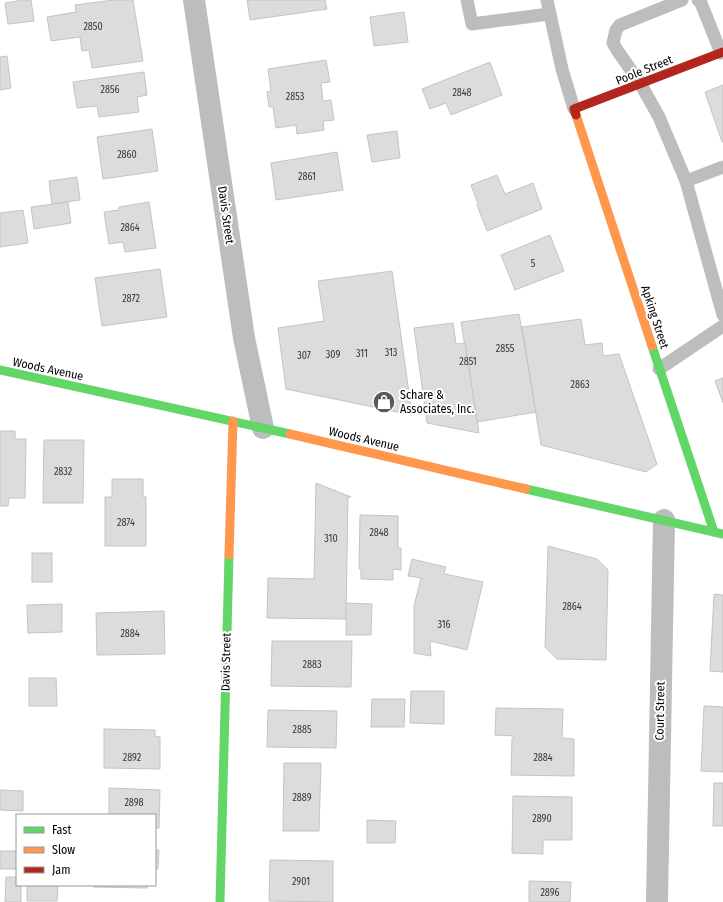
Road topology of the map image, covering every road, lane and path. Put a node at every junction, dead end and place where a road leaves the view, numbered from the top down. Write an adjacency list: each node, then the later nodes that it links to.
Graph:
1 (194, 0): 17 (street, Davis Street)
2 (467, 0): 6 (lane)
3 (547, 0): 6 (lane)
4 (682, 0): 8 (lane)
5 (698, 0): 7 (lane)
6 (549, 14): 9 (lane)
7 (722, 53): 8 (street, Poole Street)
8 (640, 83): 9 (street, Poole Street); 11 (lane)
9 (574, 109): 14 (street, Apking Street)
10 (723, 167): 11 (lane)
11 (686, 181): 12 (lane)
12 (723, 315)
13 (723, 326): 14 (lane)
14 (659, 369): 19 (street, Apking Street)
15 (0, 370): 16 (street, Woods Avenue)
16 (233, 421): 17 (street, Woods Avenue); 20 (street, Davis Street)
17 (263, 428): 18 (street, Woods Avenue)
18 (664, 520): 19 (street, Woods Avenue); 21 (street, Court Street)
19 (719, 533)
20 (220, 902)
21 (657, 902)

